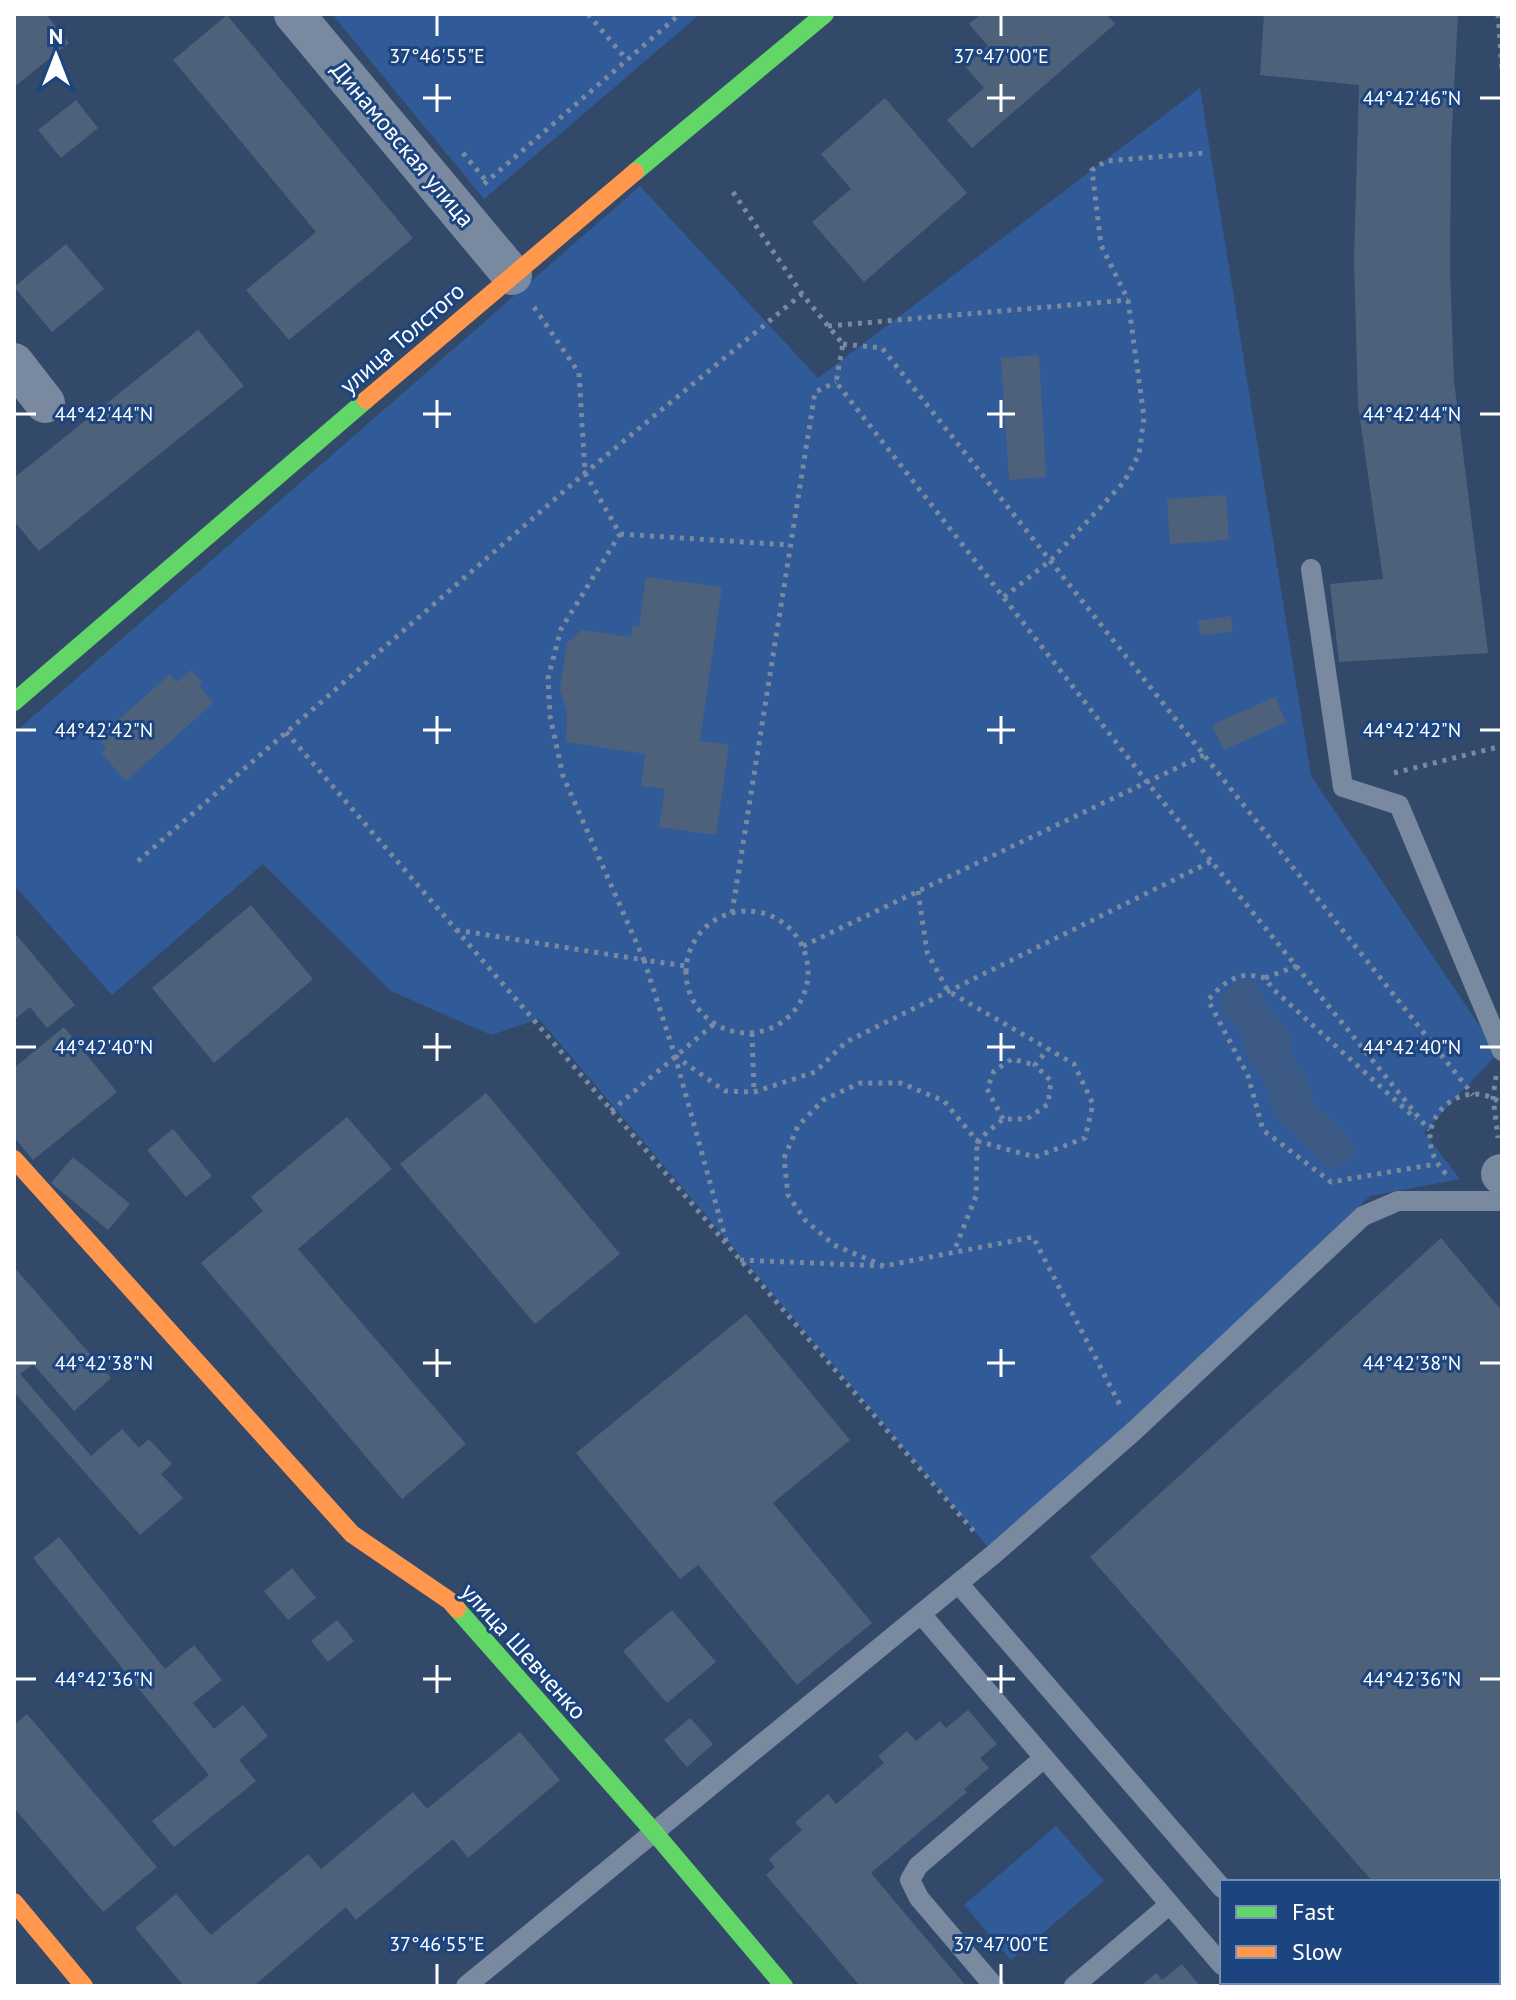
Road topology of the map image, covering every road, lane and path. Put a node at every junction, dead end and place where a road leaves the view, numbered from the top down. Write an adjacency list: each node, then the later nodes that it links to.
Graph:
1 (294, 14): 10 (street, Динамовская улица)
2 (588, 14): 6 (path)
3 (680, 14): 6 (path)
4 (825, 14): 11 (street, улица Толстого)
5 (1498, 14): 7 (path)
6 (627, 60): 10 (path)
7 (1502, 68)
8 (1204, 153): 13 (path)
9 (733, 192): 12 (path)
10 (456, 208): 11 (street, Динамовская улица)
11 (512, 275): 19 (path); 25 (street, улица Толстого)
12 (802, 294): 14 (path); 19 (path)
13 (1128, 300): 14 (path); 22 (path)
14 (828, 326): 15 (path)
15 (843, 344): 17 (path); 22 (path)
16 (14, 363): 18 (street)
17 (836, 382): 21 (path); 24 (path)
18 (45, 403)
19 (585, 473): 20 (path); 26 (path)
20 (620, 534): 21 (path); 37 (path)
21 (790, 545): 34 (path)
22 (1051, 560): 24 (path); 28 (path)
23 (1311, 569): 30 (lane)
24 (1004, 597): 29 (path)
25 (14, 702)
26 (286, 732): 31 (path); 35 (path)
27 (1502, 746): 30 (path)
28 (1206, 754): 29 (path); 49 (path)
29 (1147, 782): 32 (path); 33 (path)
30 (1343, 787): 46 (lane)
31 (138, 861)
32 (1212, 861): 39 (path); 41 (path)
33 (918, 891): 36 (path); 41 (path)
34 (732, 913): 36 (path); 38 (path)
35 (455, 929): 37 (path); 52 (path)
36 (803, 946): 43 (path)
37 (644, 960): 38 (path); 45 (path)
38 (686, 966): 42 (path)
39 (1297, 966): 40 (path); 40 (path)
40 (1265, 978): 56 (path)
41 (948, 991): 44 (path); 48 (path)
42 (714, 1023): 43 (path); 45 (path)
43 (752, 1033): 48 (path)
44 (1048, 1049): 47 (path); 54 (path)
45 (675, 1056): 48 (path); 52 (path); 60 (path)
46 (1500, 1059): 50 (path)
47 (1035, 1065): 53 (path); 53 (path)
48 (754, 1092)
49 (1473, 1095): 50 (path); 56 (path)
50 (1493, 1097): 51 (path); 57 (path)
51 (1502, 1104)
52 (611, 1111): 60 (path)
53 (1003, 1119): 54 (path)
54 (977, 1141): 61 (path); 63 (path)
55 (15, 1163): 69 (street, улица Шевченко)
56 (1436, 1164): 58 (path)
57 (1502, 1174)
58 (1447, 1175)
59 (1502, 1201): 64 (lane)
60 (728, 1246): 62 (path)
61 (954, 1251): 63 (path); 64 (path)
62 (740, 1260): 63 (path); 65 (path)
63 (884, 1266)
64 (1134, 1431): 65 (lane)
65 (994, 1554): 66 (lane)
66 (958, 1583): 67 (lane); 70 (lane)
67 (921, 1614): 68 (lane); 69 (lane)
68 (1044, 1758): 72 (lane); 77 (lane)
69 (654, 1832): 75 (lane); 76 (street, улица Шевченко)
70 (1220, 1886)
71 (14, 1902): 74 (street)
72 (1170, 1904): 73 (lane); 78 (lane)
73 (1220, 1963)
74 (84, 1986)
75 (466, 1986)
76 (784, 1986)
77 (994, 1986)
78 (1074, 1986)

